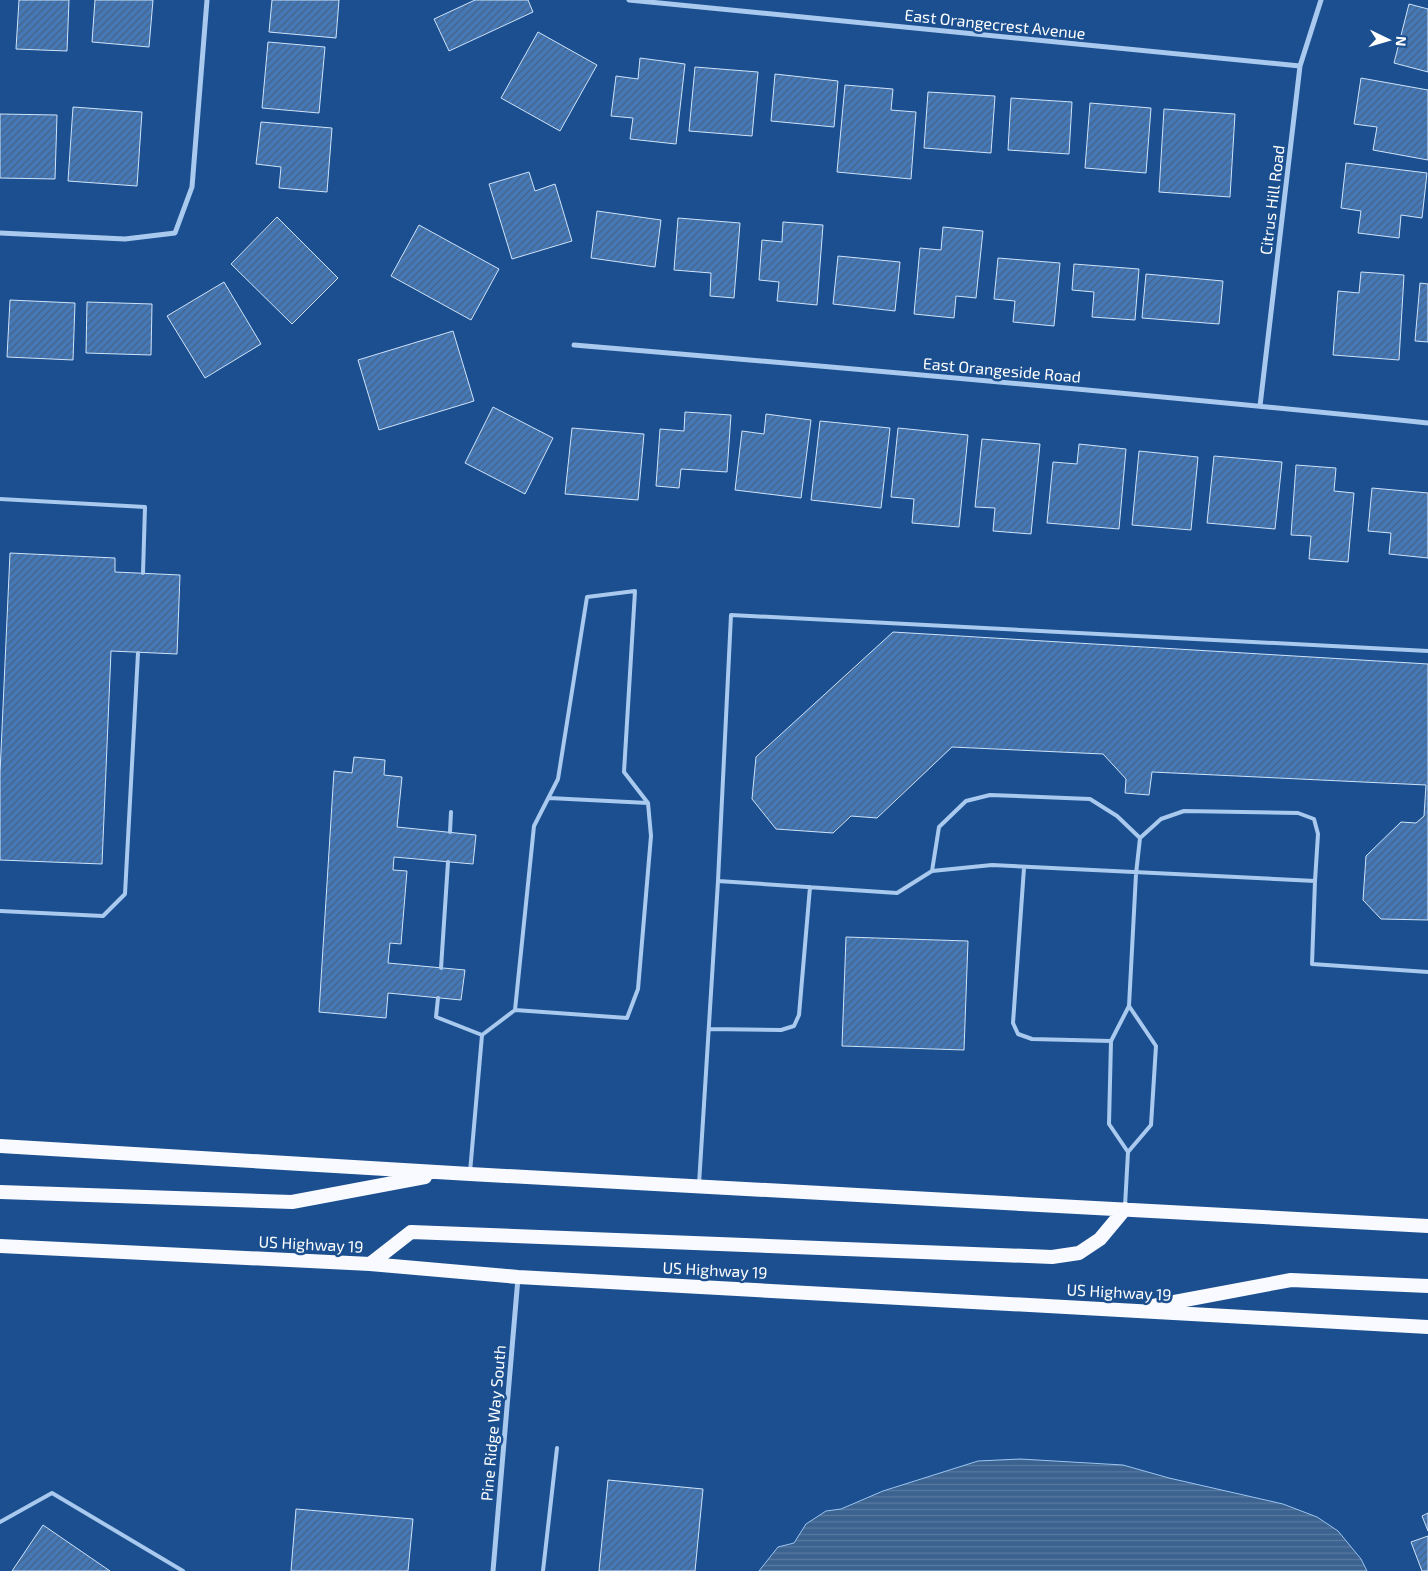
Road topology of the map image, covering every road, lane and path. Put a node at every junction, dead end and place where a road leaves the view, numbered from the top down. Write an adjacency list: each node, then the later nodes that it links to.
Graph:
1 (207, 0): 5 (street)
2 (629, 0): 4 (street, East Orangecrest Avenue)
3 (1321, 0): 4 (street, Citrus Hill Road)
4 (1300, 66): 7 (street, Citrus Hill Road)
5 (0, 233)
6 (574, 345): 7 (street, East Orangeside Road)
7 (1260, 406): 8 (street, East Orangeside Road)
8 (1428, 423)
9 (0, 499): 10 (lane)
10 (142, 573)
11 (1428, 651): 22 (lane)
12 (138, 652): 25 (lane)
13 (549, 798): 14 (lane); 14 (lane); 30 (lane)
14 (648, 803): 30 (lane)
15 (451, 812): 16 (lane)
16 (450, 832)
17 (1140, 838): 20 (lane); 21 (lane); 23 (lane)
18 (448, 862): 26 (lane)
19 (1024, 868): 20 (lane); 21 (lane); 33 (lane)
20 (932, 871): 24 (lane)
21 (1136, 874): 23 (lane); 29 (lane)
22 (718, 881): 24 (lane); 31 (lane)
23 (1315, 881): 27 (lane)
24 (810, 887): 31 (lane)
25 (0, 911)
26 (441, 968)
27 (1428, 972)
28 (438, 998): 32 (lane)
29 (1130, 1006): 33 (lane); 35 (lane)
30 (515, 1010): 32 (lane)
31 (709, 1029): 38 (lane)
32 (482, 1035): 37 (lane)
33 (1111, 1041): 35 (lane)
34 (0, 1146): 36 (highway)
35 (1128, 1152): 40 (lane)
36 (445, 1173): 37 (highway); 39 (highway)
37 (470, 1174): 38 (highway)
38 (699, 1186): 40 (highway)
39 (0, 1192)
40 (1125, 1209): 41 (highway); 43 (highway)
41 (1428, 1226)
42 (0, 1246): 43 (highway, US Highway 19)
43 (370, 1264): 44 (highway, US Highway 19)
44 (518, 1276): 46 (highway, US Highway 19); 51 (street, Pine Ridge Way South)
45 (1428, 1286): 46 (highway)
46 (1132, 1310): 47 (highway, US Highway 19)
47 (1428, 1327)
48 (557, 1448): 52 (lane)
49 (0, 1522): 50 (lane)
50 (183, 1571)
51 (494, 1571)
52 (543, 1571)

